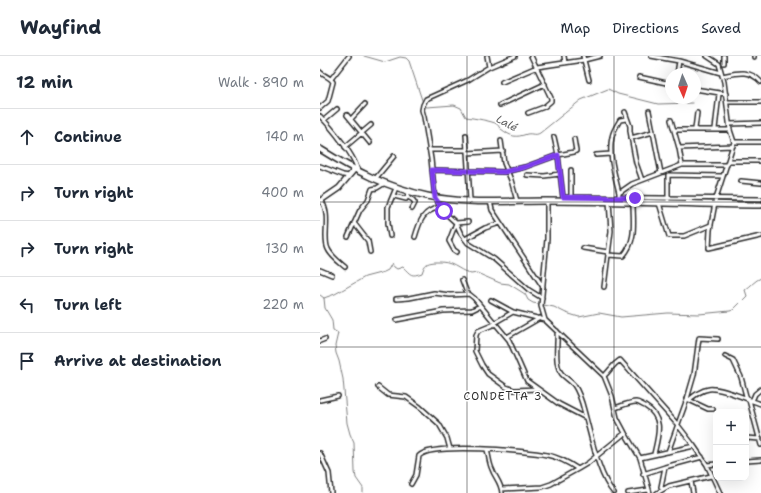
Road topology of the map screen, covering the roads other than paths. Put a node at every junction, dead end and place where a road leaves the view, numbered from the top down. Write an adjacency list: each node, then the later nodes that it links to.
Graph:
1 (349, 56): 20 (street)
2 (487, 56): 14 (street)
3 (515, 56): 14 (street)
4 (531, 56): 15 (street)
5 (564, 56): 12 (street)
6 (600, 56): 10 (street)
7 (651, 56): 11 (street)
8 (707, 56): 18 (street)
9 (724, 56): 13 (street)
10 (584, 58): 12 (street); 21 (street)
11 (679, 62): 16 (street); 18 (street)
12 (565, 63): 15 (street)
13 (724, 63)
14 (490, 67): 65 (street)
15 (536, 67): 22 (street); 25 (street)
16 (678, 68)
17 (320, 72): 20 (street)
18 (722, 74): 23 (street); 28 (street)
19 (639, 77): 24 (street)
20 (331, 79): 33 (street)
21 (589, 80)
22 (502, 82)
23 (761, 82)
24 (665, 83)
25 (545, 84): 32 (street); 37 (street)
26 (701, 90): 27 (street)
27 (719, 94): 28 (street); 49 (street)
28 (726, 94): 29 (street)
29 (727, 102): 30 (street); 46 (street)
30 (761, 102)
31 (364, 104): 41 (street)
32 (500, 105)
33 (320, 108)
34 (337, 109): 43 (street)
35 (649, 111): 52 (street)
36 (625, 112): 42 (street)
37 (528, 113)
38 (697, 113): 48 (street)
39 (347, 115): 41 (street)
40 (320, 116): 43 (street)
41 (351, 119): 53 (street)
42 (626, 119): 56 (street); 68 (street)
43 (324, 120): 62 (street)
44 (671, 120): 50 (street)
45 (761, 123): 46 (street)
46 (730, 124): 51 (street)
47 (371, 125): 53 (street)
48 (695, 129): 49 (street); 50 (street)
49 (715, 129): 51 (street)
50 (674, 130): 63 (street)
51 (730, 130): 61 (street)
52 (653, 132): 56 (street); 81 (street)
53 (362, 133): 60 (street); 62 (street)
54 (466, 135): 66 (street)
55 (554, 137): 69 (street)
56 (631, 138): 88 (street)
57 (574, 139): 69 (street)
58 (501, 141): 67 (street)
59 (761, 142): 61 (street)
60 (370, 143)
61 (733, 144): 63 (street); 73 (street)
62 (345, 147): 78 (street)
63 (679, 148): 74 (street)
64 (320, 149): 78 (highway)
65 (429, 150): 66 (street); 76 (street)
66 (467, 152): 67 (street); 80 (street)
67 (503, 152): 79 (street)
68 (611, 154): 70 (street); 93 (street)
69 (558, 155): 79 (street); 83 (street)
70 (596, 155)
71 (394, 156): 87 (street)
72 (761, 161): 73 (street)
73 (728, 163): 74 (street); 86 (street)
74 (682, 165): 82 (street)
75 (320, 166): 85 (street)
76 (432, 170): 80 (street); 96 (street)
77 (571, 170): 97 (street)
78 (356, 171): 85 (main road); 87 (highway)
79 (507, 171): 80 (street); 106 (street)
80 (468, 172): 103 (street)
81 (661, 173): 82 (street); 88 (street)
82 (668, 173): 86 (street); 108 (street)
83 (560, 174): 84 (street); 100 (street)
84 (527, 175)
85 (349, 176): 102 (main road)
86 (723, 176): 99 (street)
87 (375, 180): 90 (highway)
88 (642, 180): 93 (street)
89 (741, 181): 91 (street)
90 (385, 183): 92 (highway); 116 (street)
91 (761, 183)
92 (396, 188): 94 (highway); 95 (street)
93 (619, 193): 98 (street)
94 (408, 195): 95 (street); 96 (highway); 114 (street)
95 (394, 196): 120 (street)
96 (435, 198): 103 (highway); 113 (street)
97 (573, 198): 100 (highway); 104 (highway)
98 (619, 198): 104 (street); 108 (street)
99 (716, 198): 101 (street); 108 (street); 111 (street)
100 (563, 199): 107 (highway)
101 (761, 199)
102 (321, 200): 129 (street)
103 (470, 200): 105 (highway)
104 (609, 200): 109 (highway); 128 (street)
105 (490, 201): 106 (highway); 118 (street)
106 (517, 201): 107 (highway)
107 (547, 201): 134 (street)
108 (668, 201): 110 (highway); 111 (highway)
109 (633, 202): 110 (highway); 128 (street)
110 (659, 203): 119 (street)
111 (715, 205): 112 (highway); 119 (street)
112 (761, 205)
113 (440, 207): 117 (street); 123 (street)
114 (412, 209)
115 (468, 222): 117 (street)
116 (354, 223): 122 (street); 126 (street)
117 (456, 223): 124 (street); 127 (street)
118 (500, 223): 124 (street); 134 (street)
119 (711, 225): 121 (street)
120 (390, 236)
121 (761, 236)
122 (348, 237)
123 (415, 237)
124 (465, 239): 136 (street)
125 (583, 248): 128 (street)
126 (370, 252)
127 (457, 252)
128 (608, 254): 133 (street)
129 (345, 267)
130 (320, 270): 131 (street)
131 (332, 275)
132 (462, 280): 135 (street)
133 (604, 286)
134 (543, 287): 136 (street)
135 (467, 293): 137 (street); 139 (street)
136 (542, 298): 143 (street)
137 (396, 299)
138 (490, 300): 140 (street)
139 (480, 306): 142 (street); 144 (street)
140 (513, 312): 141 (street); 144 (street)
141 (540, 318): 143 (street); 146 (street)
142 (396, 320)
143 (545, 320): 145 (street)
144 (495, 323): 146 (street); 153 (street)
145 (557, 331): 151 (street); 162 (street)
146 (507, 337): 153 (street)
147 (325, 339): 149 (street)
148 (718, 339): 157 (street)
149 (320, 341)
150 (725, 356): 158 (street)
151 (604, 376): 160 (street); 163 (street)
152 (378, 387): 169 (street)
153 (537, 389): 162 (street)
154 (761, 390): 158 (street)
155 (338, 396): 156 (street)
156 (320, 400)
157 (688, 400): 158 (street); 161 (street); 163 (street)
158 (751, 400): 159 (street); 166 (street)
159 (761, 404)
160 (615, 408): 164 (street); 173 (street)
161 (713, 409)
162 (586, 418): 174 (street)
163 (677, 424): 167 (street); 171 (street)
164 (625, 433): 174 (street); 176 (street)
165 (749, 438): 166 (street)
166 (760, 439): 168 (street)
167 (694, 446): 171 (street); 175 (street)
168 (761, 446)
169 (450, 449): 170 (street); 186 (street)
170 (487, 450): 182 (street); 188 (street)
171 (668, 452): 173 (street)
172 (320, 453): 190 (street)
173 (654, 454): 176 (street)
174 (596, 456): 182 (street); 191 (street)
175 (702, 456): 180 (street); 181 (street)
176 (640, 458): 183 (street)
177 (761, 460): 178 (street)
178 (749, 461)
179 (713, 464): 180 (street)
180 (707, 465): 184 (street)
181 (665, 467): 183 (street); 187 (street)
182 (578, 469): 188 (street)
183 (643, 474): 189 (street)
184 (711, 476): 185 (street); 195 (street)
185 (691, 481): 187 (street); 194 (street)
186 (411, 484)
187 (663, 489): 193 (street)
188 (502, 491)
189 (649, 492): 192 (street)
190 (331, 493)
191 (614, 493)
192 (628, 493)
193 (657, 493)
194 (693, 493)
195 (720, 493)

